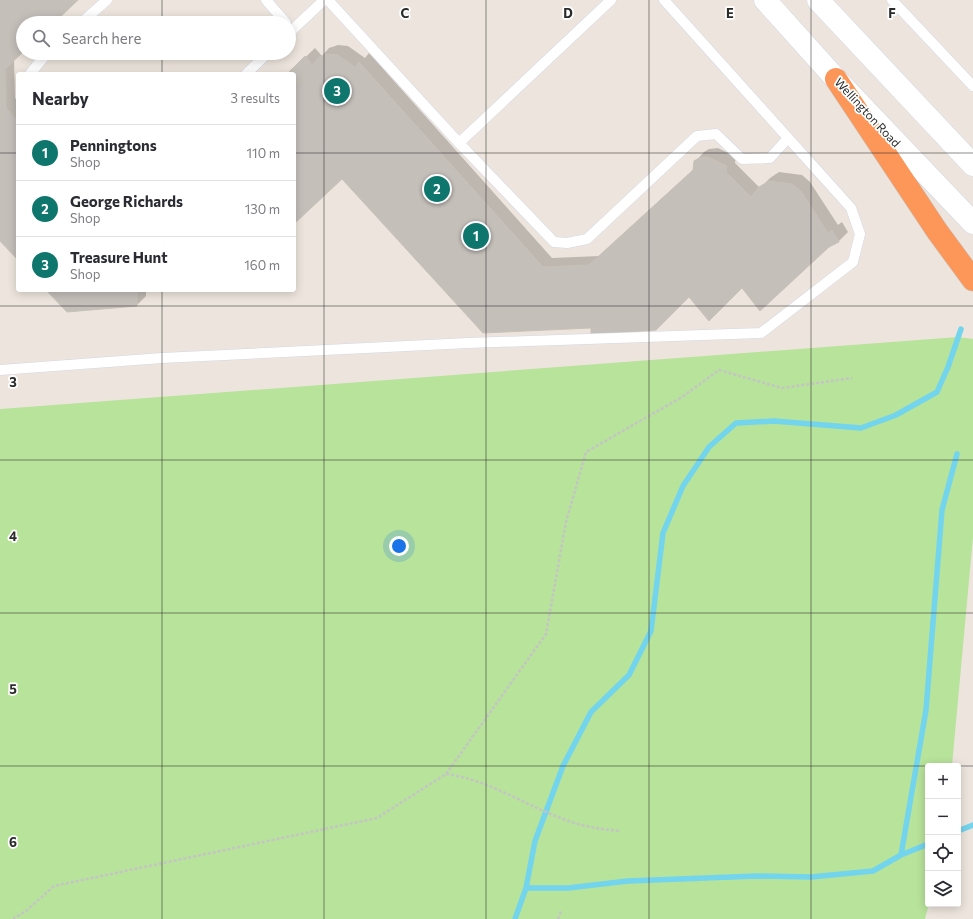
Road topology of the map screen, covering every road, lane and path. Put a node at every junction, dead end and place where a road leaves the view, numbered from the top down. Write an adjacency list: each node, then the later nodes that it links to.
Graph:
1 (107, 0): 10 (lane)
2 (266, 0): 11 (lane)
3 (324, 0): 12 (lane)
4 (328, 0): 20 (lane)
5 (611, 0): 20 (lane)
6 (664, 0): 19 (lane)
7 (765, 0): 17 (main road, Wellington Road)
8 (818, 0): 21 (main road)
9 (892, 0): 18 (lane)
10 (89, 16)
11 (279, 16)
12 (296, 22)
13 (41, 60): 15 (lane)
14 (261, 60): 16 (lane)
15 (32, 72)
16 (248, 72)
17 (836, 79): 22 (main road, Wellington Road); 23 (highway)
18 (973, 86)
19 (788, 138): 20 (lane); 24 (lane)
20 (459, 143)
21 (973, 165)
22 (973, 223)
23 (973, 280)
24 (0, 370)
25 (852, 378): 26 (path)
26 (446, 774): 27 (path); 29 (path)
27 (620, 831)
28 (561, 911): 30 (path)
29 (13, 919)
30 (558, 919)

